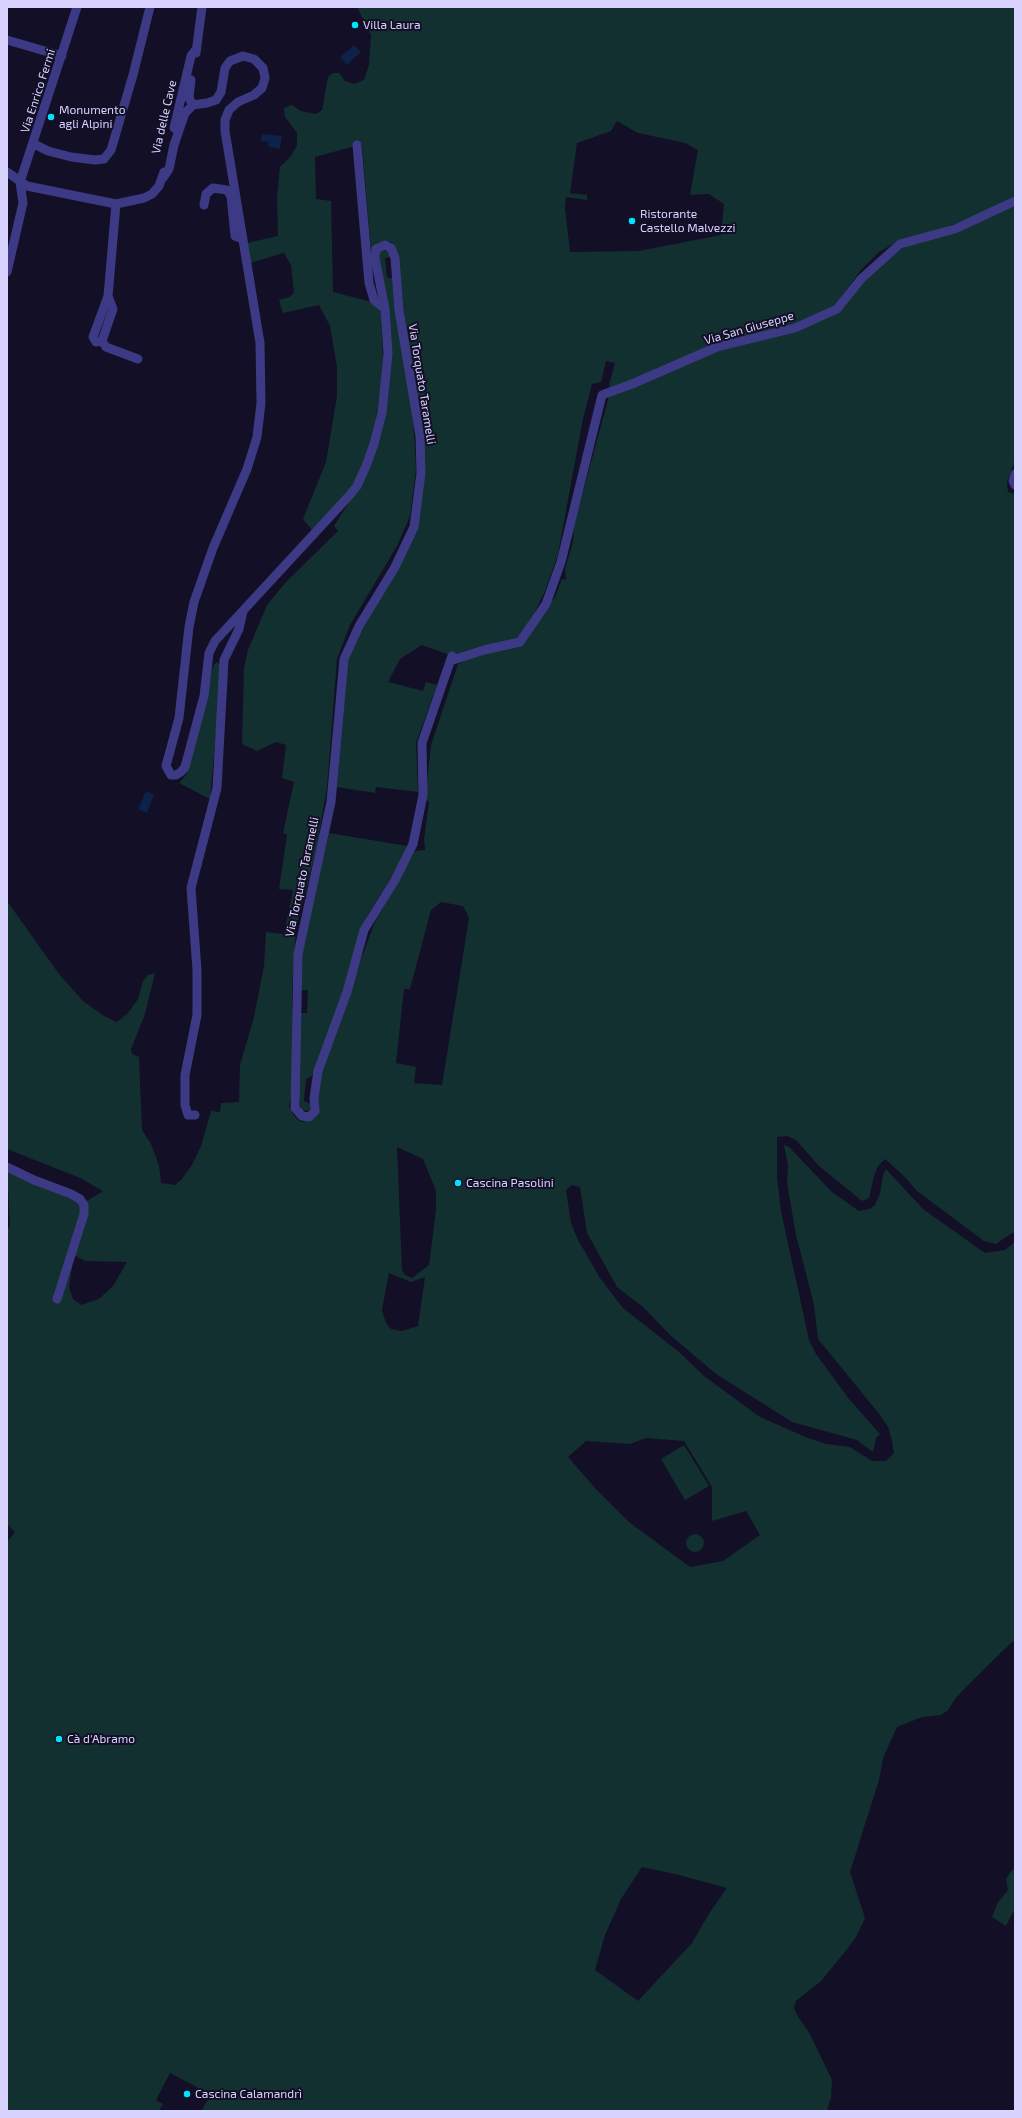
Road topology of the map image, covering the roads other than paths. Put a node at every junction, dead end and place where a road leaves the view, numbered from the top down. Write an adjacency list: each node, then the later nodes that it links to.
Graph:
1 (77, 7): 6 (street, Via Enrico Fermi)
2 (150, 7): 8 (street)
3 (202, 7): 5 (street, Via delle Cave)
4 (7, 40): 6 (street)
5 (197, 48): 7 (street); 11 (street, Via delle Cave)
6 (62, 56): 8 (street, Via Enrico Fermi)
7 (193, 105): 11 (street); 16 (street, Via Torquato Taramelli)
8 (34, 144): 12 (street, Via Enrico Fermi)
9 (357, 145): 18 (street)
10 (7, 172): 12 (street, Via delle Cave)
11 (163, 178): 14 (street, Via delle Cave)
12 (20, 182): 14 (street, Via delle Cave); 17 (street)
13 (1015, 201): 20 (street, Via San Giuseppe)
14 (116, 204): 19 (street)
15 (204, 205): 16 (street, Via Torquato Taramelli)
16 (243, 239): 24 (street, Via Torquato Taramelli)
17 (7, 272)
18 (385, 309): 20 (street, Via Torquato Taramelli); 23 (street, Via Torquato Taramelli)
19 (138, 359)
20 (602, 395)
21 (1015, 474): 22 (street)
22 (1015, 485)
23 (243, 611): 24 (street, Via Torquato Taramelli); 25 (street, Via Torquato Taramelli)
24 (209, 653): 25 (street)
25 (224, 660): 26 (street, Via Torquato Taramelli)
26 (195, 1115)
27 (7, 1167): 28 (street)
28 (57, 1299)

